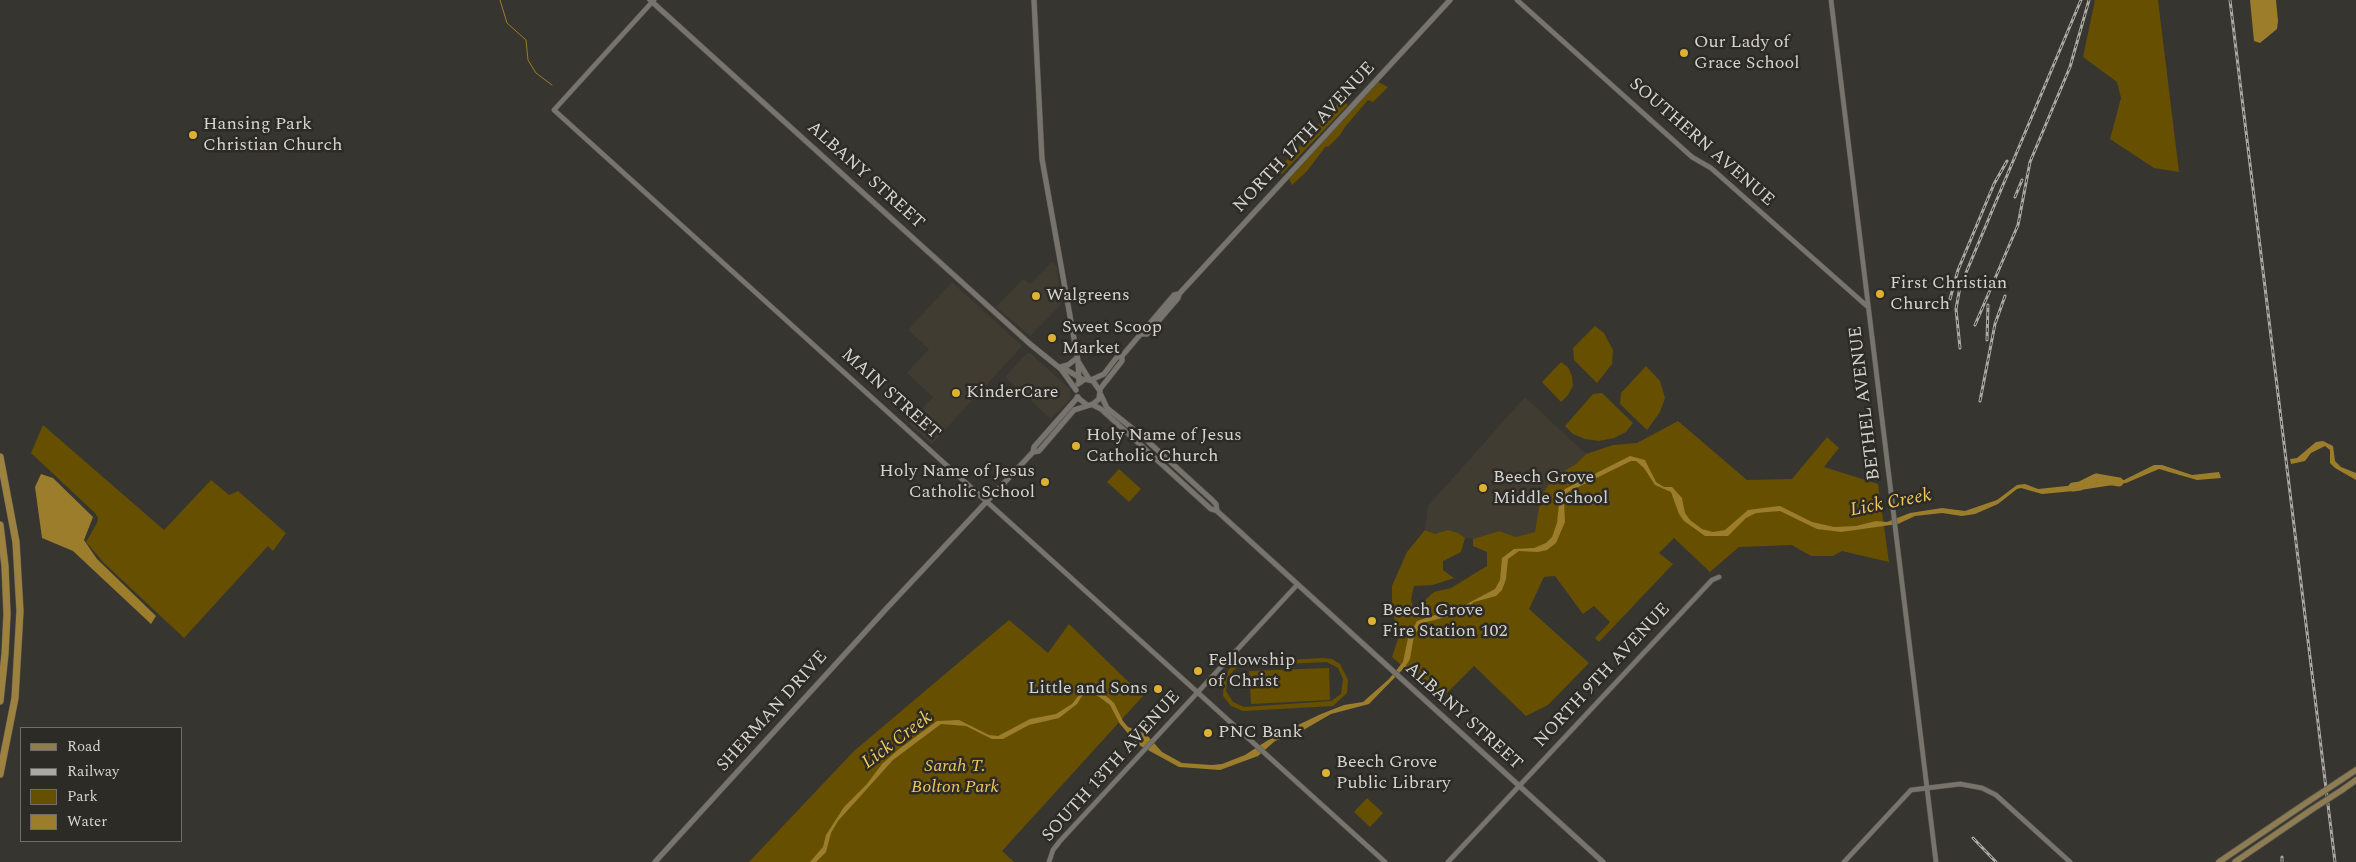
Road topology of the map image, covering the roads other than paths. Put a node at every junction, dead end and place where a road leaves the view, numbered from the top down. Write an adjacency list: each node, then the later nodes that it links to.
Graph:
1 (1034, 0): 8 (main road)
2 (1450, 0): 7 (main road, NORTH 17TH AVENUE)
3 (1517, 0): 6 (street, SOUTHERN AVENUE)
4 (1831, 0): 6 (street, BETHEL AVENUE)
5 (652, 1): 9 (main road, ALBANY STREET); 18 (street, MAIN STREET)
6 (1868, 307): 29 (street, BETHEL AVENUE)
7 (1122, 356): 10 (main road, NORTH 17TH AVENUE); 11 (main road, NORTH 17TH AVENUE)
8 (1077, 359): 9 (main road); 10 (main road); 10 (main road)
9 (1060, 368): 10 (main road, ALBANY STREET); 12 (main road, ALBANY STREET)
10 (1084, 380): 11 (main road); 12 (main road)
11 (1100, 388): 13 (main road)
12 (1076, 390): 14 (main road)
13 (1101, 395): 15 (main road); 19 (main road, ALBANY STREET)
14 (1078, 397): 15 (main road); 16 (main road)
15 (1090, 405): 16 (main road); 19 (main road, ALBANY STREET)
16 (1033, 452): 18 (main road)
17 (0, 457): 26 (highway)
18 (986, 501): 23 (street, MAIN STREET); 30 (main road, SHERMAN DRIVE)
19 (1217, 511): 22 (main road, ALBANY STREET)
20 (0, 525): 24 (highway)
21 (1719, 577): 28 (street, NORTH 9TH AVENUE)
22 (1297, 585): 23 (street, SOUTH 13TH AVENUE); 28 (main road, ALBANY STREET)
23 (1198, 692): 31 (street, SOUTH 13TH AVENUE); 32 (street, MAIN STREET)
24 (0, 701)
25 (2356, 770): 38 (main road, bridge)
26 (0, 774)
27 (2356, 780): 39 (main road, bridge)
28 (1519, 786): 33 (street, NORTH 9TH AVENUE); 34 (main road, ALBANY STREET)
29 (1927, 787): 35 (street); 36 (street, BETHEL AVENUE); 37 (street)
30 (656, 862)
31 (1049, 862)
32 (1385, 862)
33 (1448, 862)
34 (1603, 862)
35 (1844, 862)
36 (1936, 862)
37 (2070, 862)
38 (2219, 862)
39 (2235, 862)

